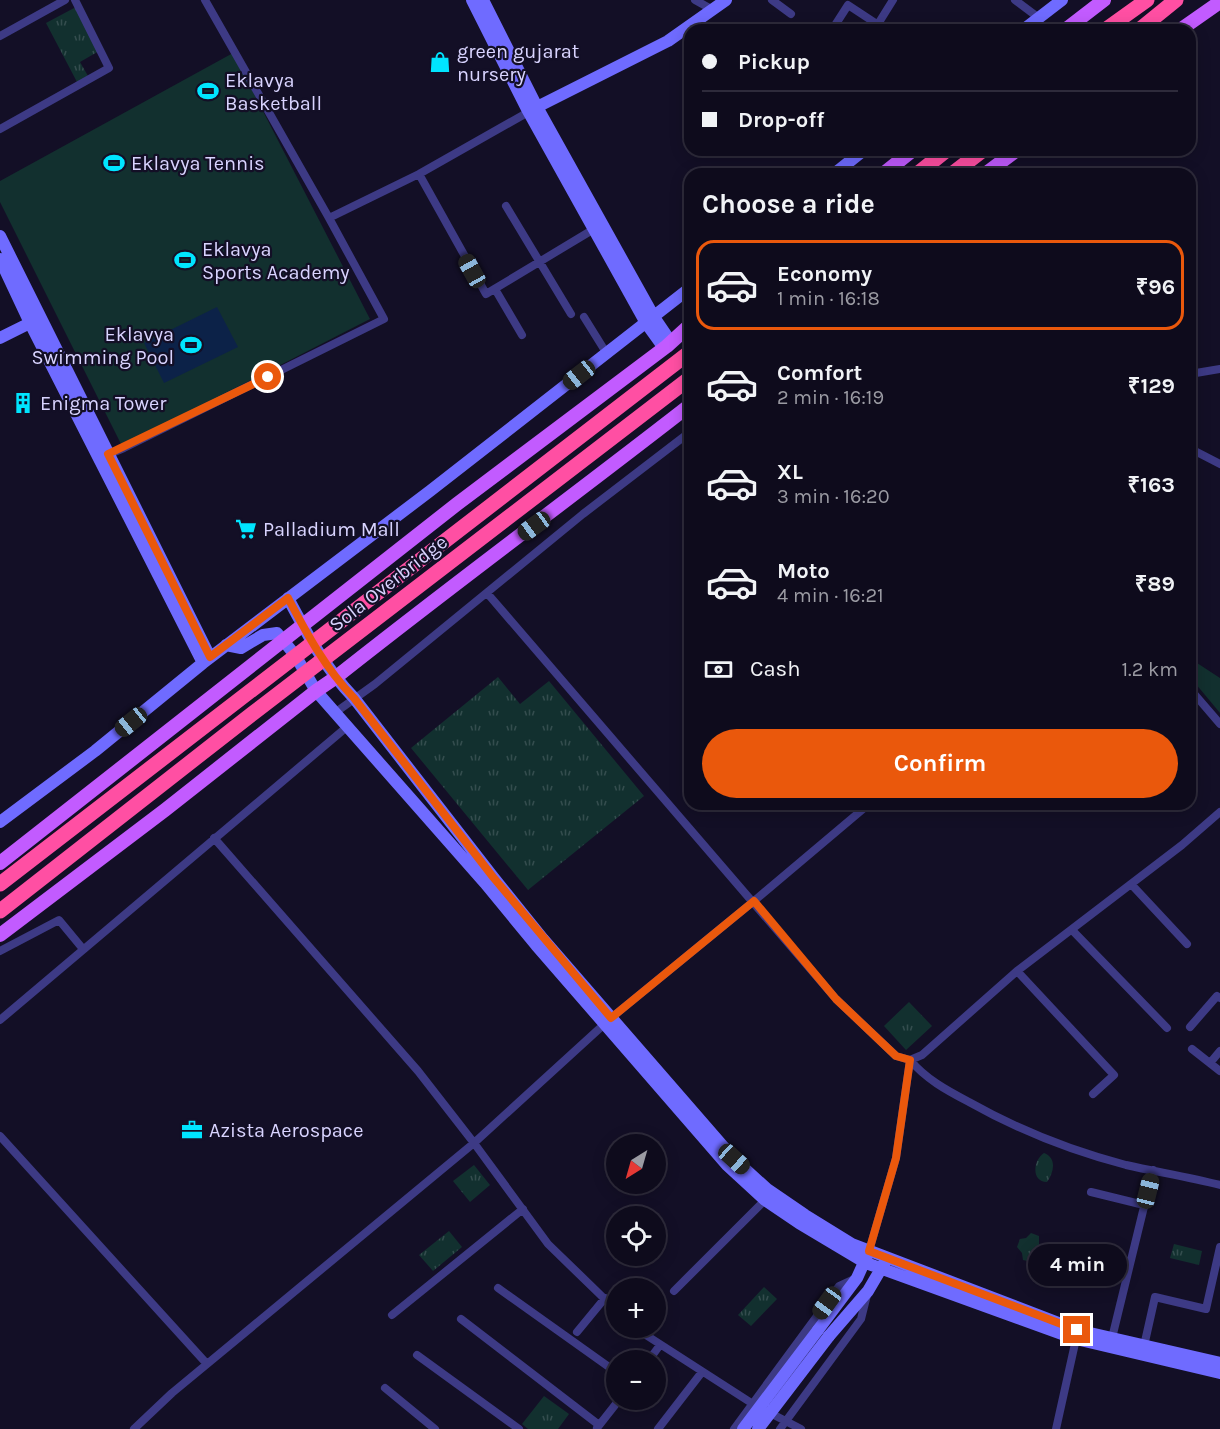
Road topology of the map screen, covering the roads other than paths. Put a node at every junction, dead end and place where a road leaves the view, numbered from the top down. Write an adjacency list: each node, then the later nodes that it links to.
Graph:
1 (65, 0): 28 (street)
2 (75, 0): 30 (street)
3 (205, 0): 43 (street)
4 (472, 0): 29 (street)
5 (483, 0): 29 (street)
6 (695, 0): 16 (street)
7 (726, 0): 16 (street)
8 (772, 0): 17 (street)
9 (893, 0): 21 (street)
10 (1015, 0): 18 (street)
11 (1062, 0): 18 (street)
12 (1104, 0): 23 (main road)
13 (1147, 0): 24 (highway)
14 (1176, 0): 25 (highway)
15 (1220, 2): 26 (main road)
16 (714, 9): 19 (street)
17 (791, 14)
18 (1039, 18): 22 (street)
19 (692, 24)
20 (836, 24): 21 (street)
21 (878, 24)
22 (1031, 24)
23 (1073, 24)
24 (1113, 24)
25 (1146, 24)
26 (1189, 24)
27 (684, 30): 29 (street)
28 (0, 36)
29 (533, 110): 41 (street); 44 (street); 52 (street)
30 (0, 129)
31 (856, 156): 36 (street)
32 (906, 156): 37 (main road)
33 (940, 156): 38 (highway)
34 (975, 156): 39 (highway)
35 (1009, 156): 40 (main road)
36 (842, 168)
37 (890, 168)
38 (924, 168)
39 (960, 168)
40 (993, 168)
41 (418, 174): 43 (street); 48 (street)
42 (506, 206): 47 (street)
43 (329, 218): 66 (street)
44 (594, 229): 47 (street); 52 (street)
45 (0, 236): 66 (street)
46 (0, 259): 53 (street)
47 (539, 262): 48 (street); 50 (street)
48 (495, 289): 55 (street)
49 (684, 293): 52 (street)
50 (571, 314)
51 (584, 317): 58 (street)
52 (650, 320): 57 (street); 58 (street)
53 (30, 323): 56 (street); 66 (street)
54 (684, 330): 57 (main road)
55 (522, 335)
56 (0, 338)
57 (667, 345): 70 (main road)
58 (607, 354): 69 (street)
59 (684, 357): 86 (highway, Sola Overbridge, bridge)
60 (1220, 369): 61 (street)
61 (1196, 373)
62 (684, 383): 89 (highway, Sola Overbridge, bridge)
63 (684, 410): 74 (main road)
64 (684, 437): 68 (street)
65 (1196, 452): 67 (street)
66 (103, 456): 73 (street)
67 (1220, 464)
68 (487, 593): 77 (street); 88 (street)
69 (288, 598): 70 (street); 72 (street)
70 (303, 626): 71 (main road); 74 (street)
71 (285, 640): 72 (street); 75 (street); 85 (main road)
72 (226, 645): 73 (street)
73 (206, 660): 83 (street)
74 (335, 678): 75 (main road); 77 (street)
75 (316, 691): 78 (street); 92 (main road)
76 (1196, 696): 79 (street)
77 (354, 698): 78 (street); 100 (street)
78 (336, 712): 80 (street)
79 (1220, 724)
80 (348, 726): 84 (street); 100 (street)
81 (862, 810): 88 (street)
82 (1220, 812): 87 (street)
83 (0, 822)
84 (214, 838): 94 (street); 110 (street)
85 (0, 863)
86 (0, 884)
87 (1131, 884): 91 (street); 93 (street)
88 (754, 901): 100 (street); 105 (street)
89 (0, 911)
90 (59, 920): 94 (street); 95 (street); 96 (street)
91 (1072, 930): 97 (street); 102 (street)
92 (0, 935)
93 (1187, 944)
94 (83, 950): 99 (street)
95 (0, 951)
96 (0, 957)
97 (1017, 971): 105 (street); 108 (street)
98 (1220, 998): 101 (street)
99 (0, 1020)
100 (608, 1021): 110 (street); 114 (street); 119 (street)
101 (1190, 1027)
102 (1167, 1028)
103 (1192, 1048): 106 (street)
104 (1220, 1051): 106 (street)
105 (910, 1060): 111 (street); 119 (street)
106 (1210, 1063): 107 (street)
107 (1220, 1071)
108 (1093, 1094)
109 (0, 1136): 139 (street)
110 (474, 1143): 116 (street); 139 (street)
111 (1153, 1170): 112 (street); 115 (street)
112 (1220, 1185)
113 (1091, 1192): 115 (street)
114 (765, 1200): 119 (street); 124 (street)
115 (1144, 1205): 120 (street)
116 (523, 1209): 126 (street); 127 (street)
117 (1073, 1245): 120 (street)
118 (1220, 1247): 135 (street)
119 (867, 1257): 121 (street); 122 (street)
120 (1130, 1262): 132 (street)
121 (885, 1263): 125 (street); 132 (street); 133 (street)
122 (857, 1278): 130 (street); 144 (street)
123 (498, 1288): 140 (street)
124 (674, 1291)
125 (868, 1291): 130 (street); 146 (street)
126 (605, 1298): 129 (street)
127 (392, 1315)
128 (461, 1319): 147 (street)
129 (577, 1332)
130 (824, 1333): 153 (street, bridge); 154 (street, bridge)
131 (650, 1338): 134 (street)
132 (1112, 1338): 135 (street)
133 (1076, 1339): 142 (street); 157 (street)
134 (660, 1345): 136 (street); 141 (street)
135 (1144, 1346): 138 (street)
136 (656, 1350)
137 (417, 1354): 150 (street)
138 (1220, 1363)
139 (207, 1364): 148 (street)
140 (606, 1365)
141 (702, 1372): 144 (street); 151 (street)
142 (1220, 1373)
143 (385, 1388): 149 (street)
144 (753, 1404): 146 (street); 152 (street)
145 (611, 1410): 147 (street)
146 (786, 1421): 155 (street); 156 (street)
147 (598, 1427)
148 (134, 1429)
149 (435, 1429)
150 (519, 1429)
151 (658, 1429)
152 (734, 1429)
153 (743, 1429)
154 (758, 1429)
155 (780, 1429)
156 (801, 1429)
157 (1056, 1429)

